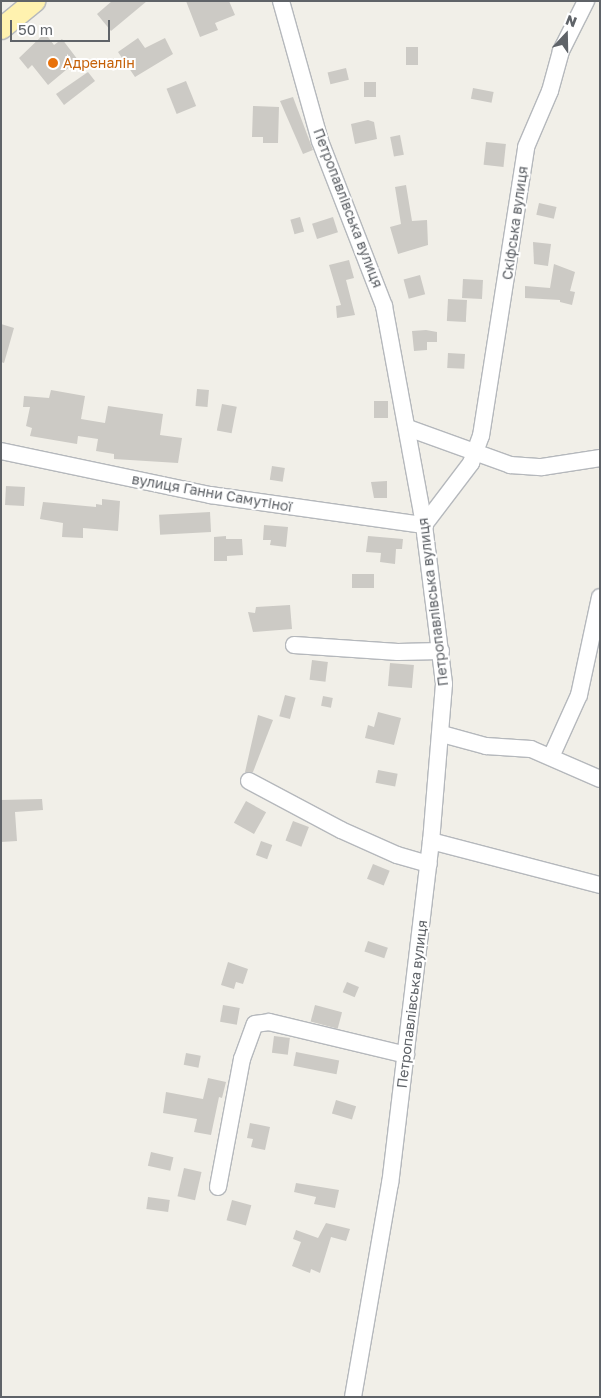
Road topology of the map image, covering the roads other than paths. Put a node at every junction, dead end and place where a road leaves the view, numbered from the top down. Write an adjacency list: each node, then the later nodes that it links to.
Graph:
1 (34, 1): 4 (main road)
2 (281, 1): 5 (street, Петропавлівська вулиця)
3 (586, 1): 7 (street, Скіфська вулиця)
4 (1, 28)
5 (408, 428): 7 (street); 9 (street, Петропавлівська вулиця)
6 (1, 451): 9 (street, вулиця Ганни Самутіної)
7 (475, 454): 8 (street); 9 (street)
8 (600, 458)
9 (424, 525): 12 (street, Петропавлівська вулиця)
10 (600, 597): 14 (street)
11 (294, 645): 12 (street)
12 (441, 651): 13 (street, Петропавлівська вулиця)
13 (442, 734): 14 (street); 17 (street, Петропавлівська вулиця)
14 (551, 757): 15 (street)
15 (600, 779)
16 (250, 781): 18 (street)
17 (431, 841): 18 (street, Петропавлівська вулиця); 19 (street)
18 (428, 864): 20 (street, Петропавлівська вулиця)
19 (600, 885)
20 (406, 1055): 21 (street); 22 (street, Петропавлівська вулиця)
21 (218, 1187)
22 (354, 1397)

